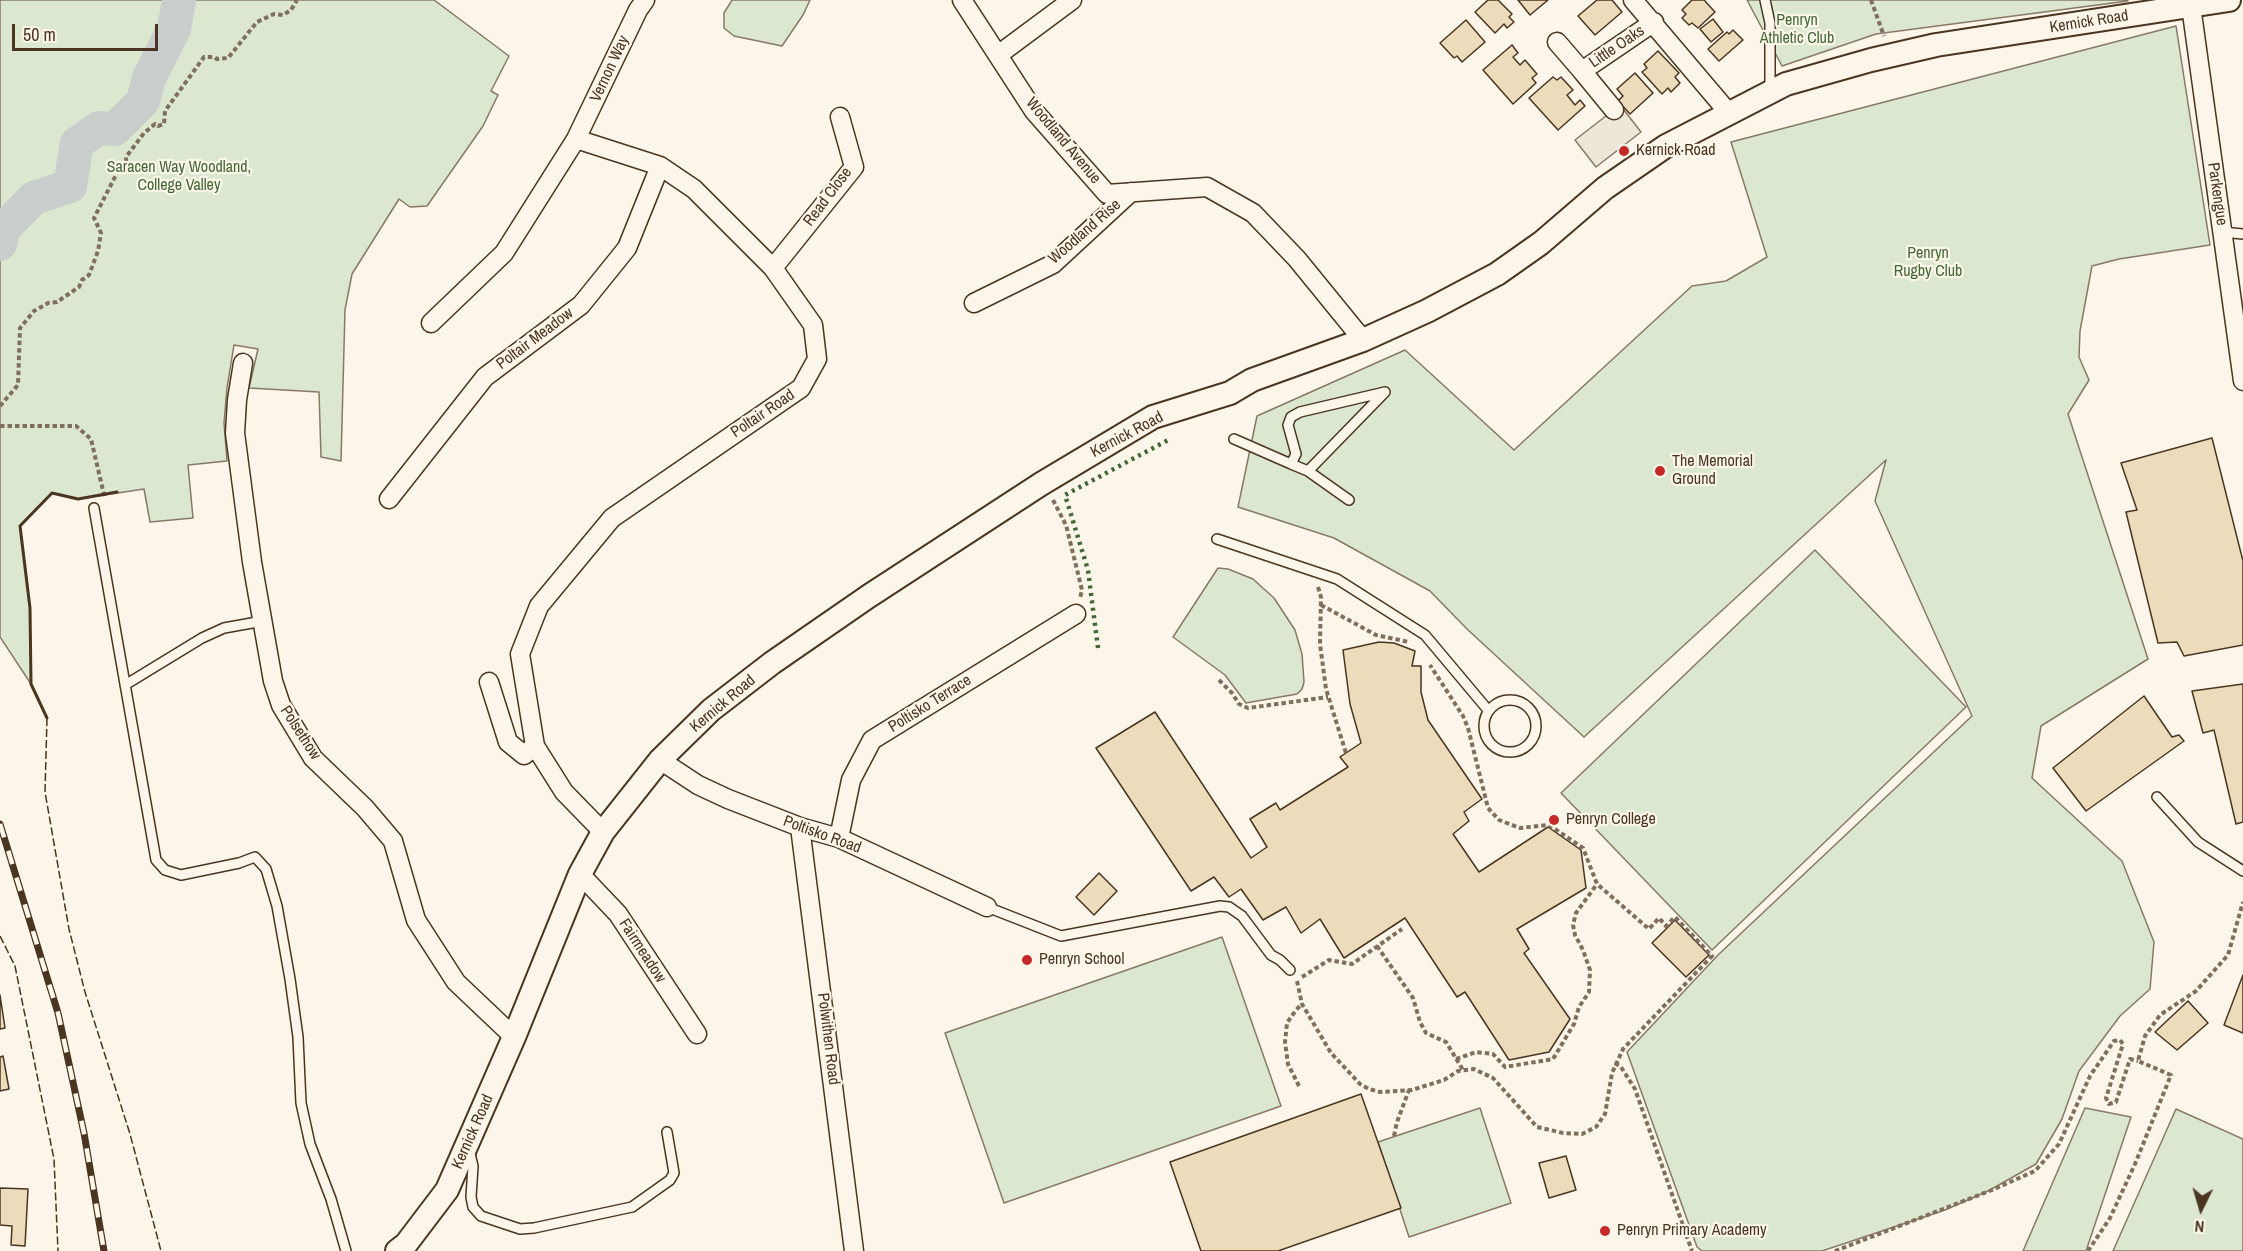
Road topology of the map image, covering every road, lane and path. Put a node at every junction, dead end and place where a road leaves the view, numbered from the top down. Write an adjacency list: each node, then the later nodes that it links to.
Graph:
1 (297, 0): 30 (path)
2 (645, 0): 19 (street, Vernon Way)
3 (962, 0): 12 (street, Woodland Avenue)
4 (1072, 0): 12 (street)
5 (1633, 0): 10 (street, Little Oaks)
6 (1765, 0): 15 (lane)
7 (1871, 0): 13 (path)
8 (2229, 0): 9 (street, Kernick Road)
9 (2190, 3): 13 (street, Kernick Road); 22 (street, Parkengue)
10 (1654, 22): 14 (street, Little Oaks); 17 (street, Little Oaks)
11 (1557, 42): 14 (street, Little Oaks)
12 (998, 55): 21 (street, Woodland Avenue)
13 (1891, 56): 15 (street, Kernick Road)
14 (1582, 70): 16 (street)
15 (1770, 92): 17 (street, Kernick Road)
16 (1614, 110)
17 (1728, 112): 27 (street, Kernick Road)
18 (840, 117): 24 (street, Read Close)
19 (576, 139): 20 (street, Poltair Road); 26 (street)
20 (660, 166): 24 (street, Poltair Road); 36 (street, Poltair Meadow)
21 (1131, 192): 25 (street, Woodland Rise); 27 (street, Woodland Avenue)
22 (2222, 232): 23 (lane); 29 (street, Parkengue)
23 (2243, 234)
24 (773, 268): 51 (street, Poltair Road)
25 (974, 303)
26 (431, 323)
27 (1363, 340): 35 (street, Kernick Road)
28 (243, 363): 43 (street, Polsethow)
29 (2243, 381)
30 (0, 406)
31 (0, 426): 38 (path)
32 (1234, 438): 33 (lane)
33 (1291, 464): 34 (lane); 34 (lane)
34 (1308, 471): 37 (lane)
35 (1044, 482): 42 (path); 53 (street, Kernick Road)
36 (389, 499)
37 (1349, 500)
38 (94, 508): 48 (lane)
39 (1217, 539): 40 (lane)
40 (1314, 571): 41 (path); 50 (lane)
41 (1321, 605): 44 (path); 49 (path)
42 (1076, 614): 57 (street, Poltisko Terrace)
43 (262, 621): 48 (lane); 69 (street, Polsethow)
44 (1416, 645)
45 (1425, 658): 60 (path)
46 (1220, 680): 49 (path)
47 (489, 682): 51 (street)
48 (125, 685): 79 (lane)
49 (1328, 697): 52 (path)
50 (1488, 710): 50 (lane)
51 (536, 746): 56 (street, Poltair Road)
52 (1346, 753)
53 (660, 760): 55 (street, Poltisko Road); 56 (street, Kernick Road)
54 (2157, 797): 58 (lane)
55 (800, 827): 57 (street, Poltisko Road); 81 (street, Polwithen Road)
56 (603, 832): 59 (street, Kernick Road)
57 (839, 838): 62 (street, Poltisko Road)
58 (2243, 871)
59 (580, 874): 68 (street, Fairmeadow); 69 (street, Kernick Road)
60 (1597, 884): 70 (path); 72 (path)
61 (2243, 902): 71 (path)
62 (987, 908): 65 (lane)
63 (1402, 929): 64 (path)
64 (1377, 946): 66 (path); 70 (path)
65 (1290, 970): 67 (path)
66 (1303, 976)
67 (1302, 1004): 74 (path); 75 (path)
68 (697, 1034)
69 (514, 1037): 78 (street, Kernick Road)
70 (1456, 1059): 73 (path)
71 (2138, 1061): 83 (path); 84 (path)
72 (1616, 1063): 73 (path); 82 (path)
73 (1463, 1070): 75 (path)
74 (1299, 1086)
75 (1409, 1090): 77 (path)
76 (667, 1132): 78 (lane)
77 (1394, 1136)
78 (467, 1145): 80 (street, Kernick Road)
79 (346, 1251)
80 (398, 1251)
81 (854, 1251)
82 (1692, 1251)
83 (1835, 1251)
84 (2088, 1251)

